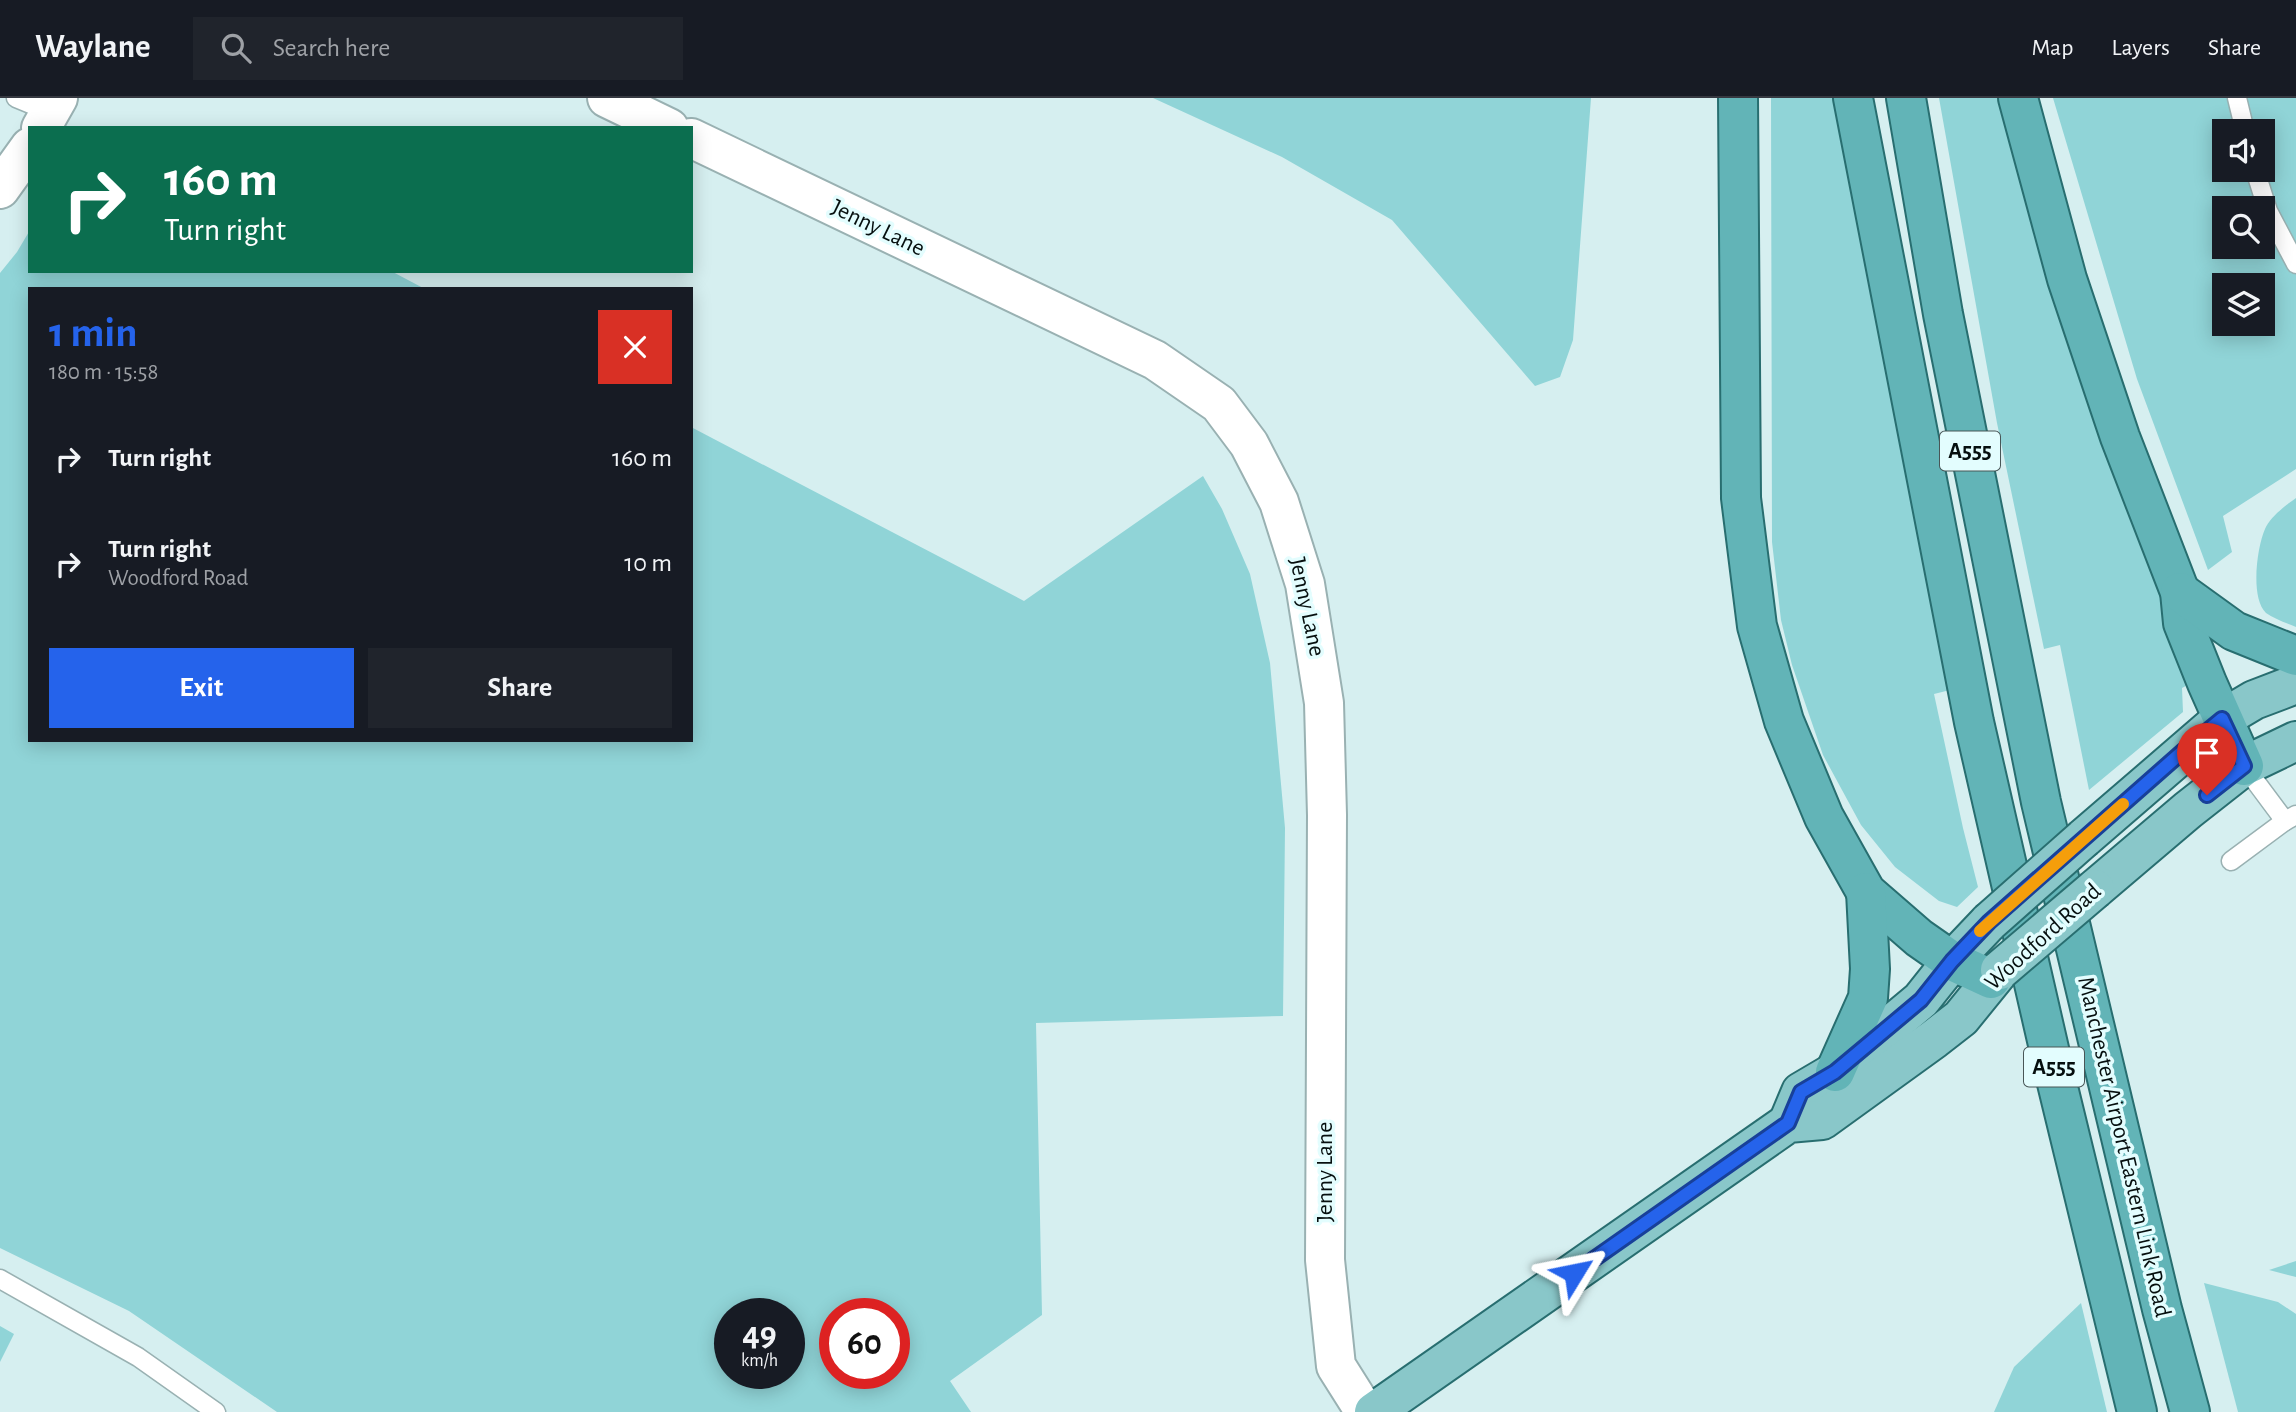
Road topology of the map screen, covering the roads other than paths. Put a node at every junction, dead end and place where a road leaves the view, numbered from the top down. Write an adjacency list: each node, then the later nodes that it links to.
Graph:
1 (607, 98): 8 (street)
2 (1738, 98): 22 (highway)
3 (1853, 98): 31 (highway, Manchester Airport Eastern Link Road / A555)
4 (1906, 98): 32 (highway, Manchester Airport Eastern Link Road / A555)
5 (2018, 98): 14 (highway)
6 (2237, 98): 7 (lane)
7 (2242, 119)
8 (665, 126)
9 (693, 139): 29 (street, Jenny Lane)
10 (28, 150): 12 (street)
11 (2259, 182): 13 (lane)
12 (0, 189)
13 (2296, 264)
14 (2179, 592): 15 (highway); 17 (highway)
15 (2296, 656)
16 (2296, 684): 17 (main road, Woodford Road)
17 (2222, 719): 19 (highway); 23 (main road, Woodford Road, bridge)
18 (2296, 741): 19 (main road, Woodford Road)
19 (2244, 766): 20 (lane); 24 (main road, Woodford Road, bridge)
20 (2290, 818): 21 (lane)
21 (2231, 861)
22 (1866, 892): 23 (highway); 25 (highway)
23 (1952, 961): 24 (highway); 25 (main road, Woodford Road)
24 (1995, 974): 26 (main road, Woodford Road)
25 (1835, 1072): 26 (main road, Woodford Road)
26 (1788, 1123): 30 (main road, Woodford Road)
27 (0, 1279): 28 (lane)
28 (216, 1412)
29 (1365, 1412)
30 (1374, 1412)
31 (2137, 1412)
32 (2190, 1412)

